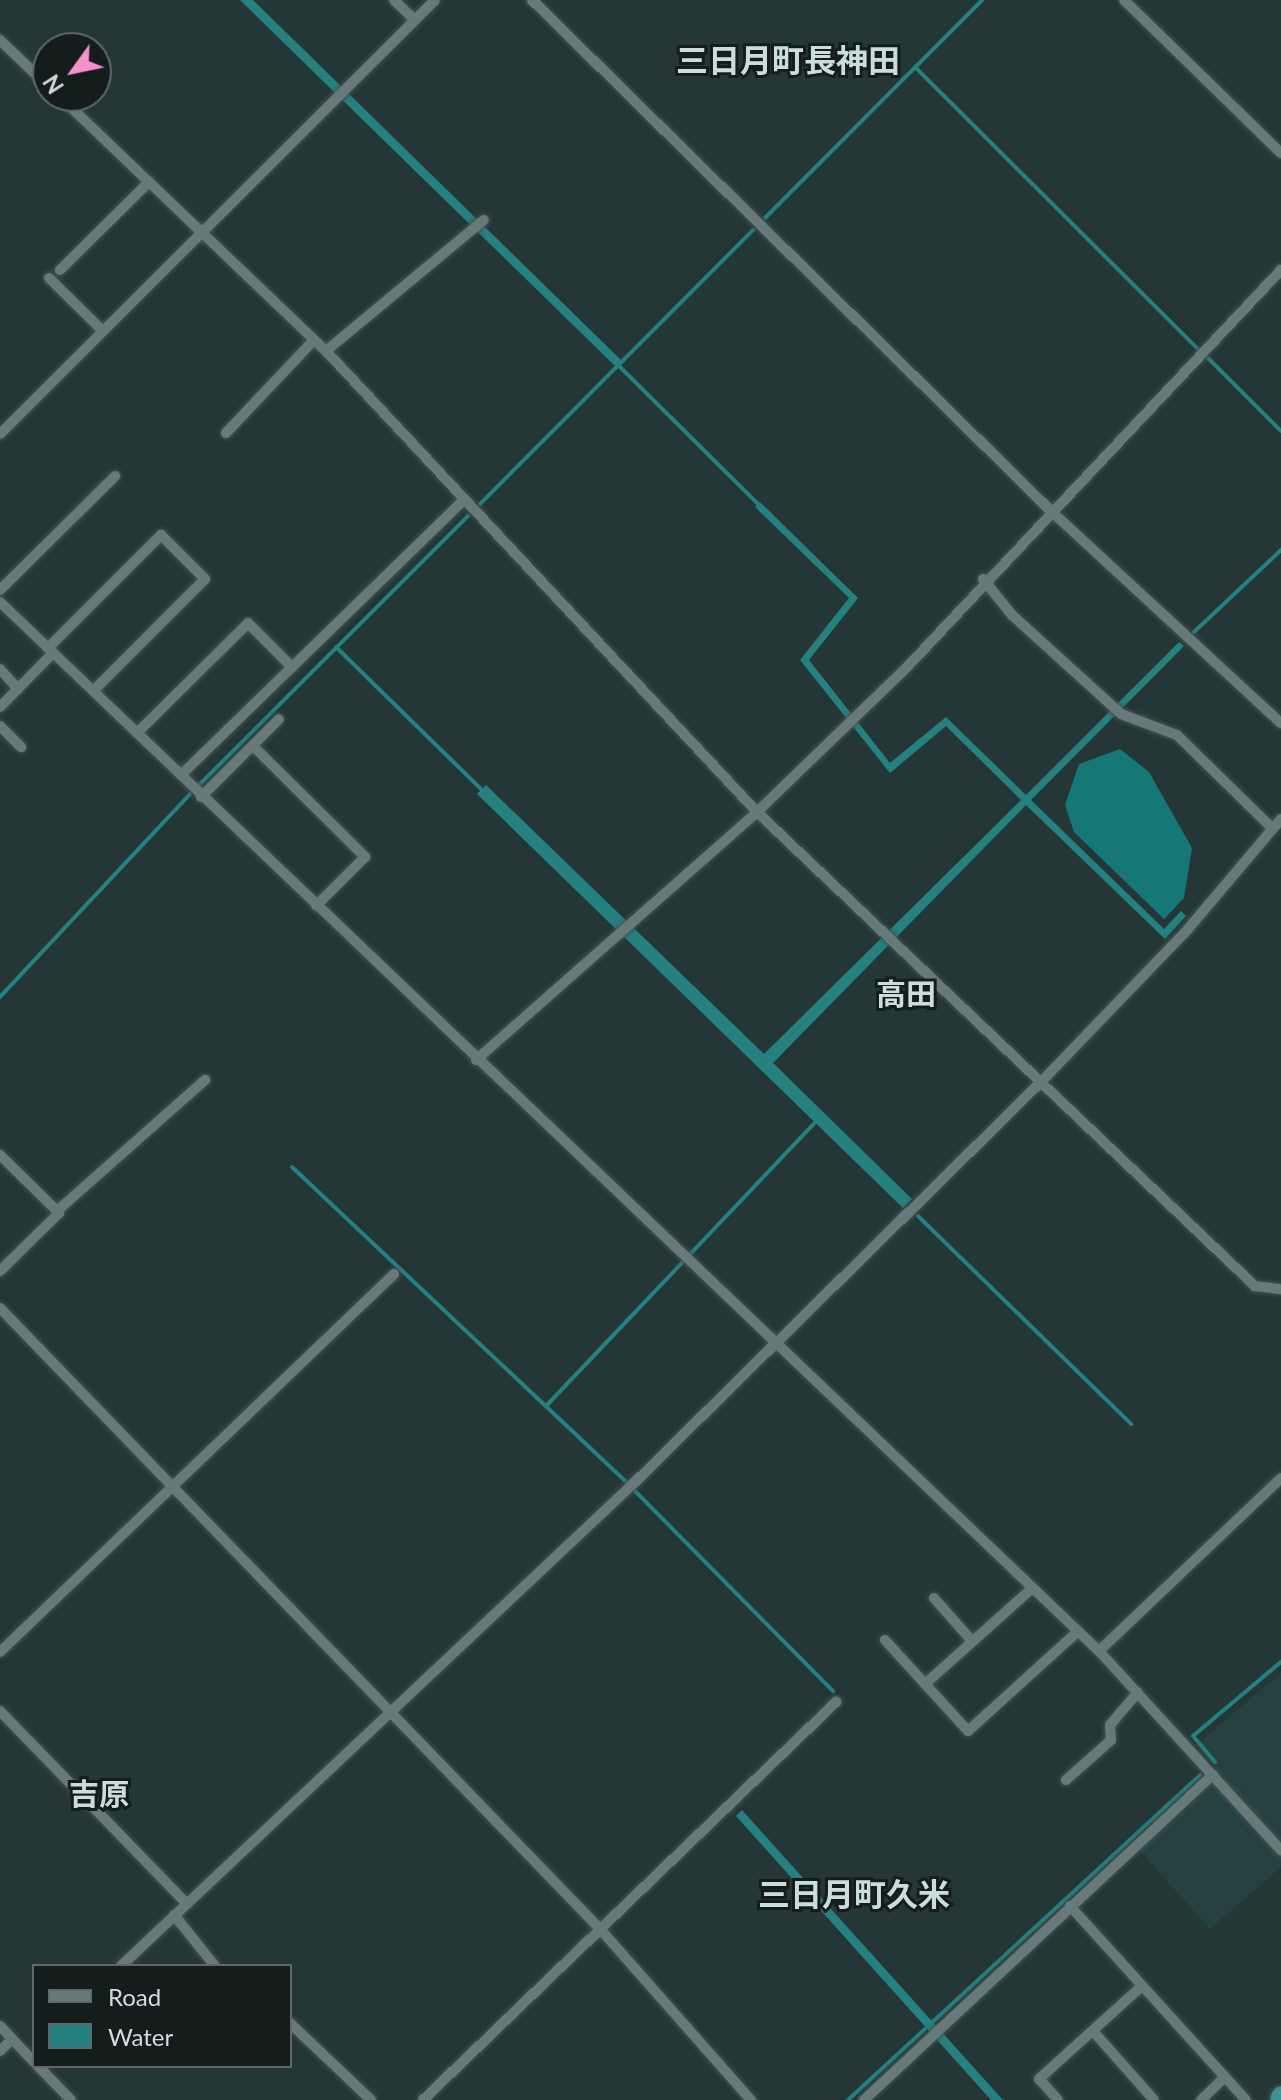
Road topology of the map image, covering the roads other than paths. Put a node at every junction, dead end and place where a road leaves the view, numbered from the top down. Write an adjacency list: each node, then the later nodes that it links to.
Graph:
1 (394, 0): 5 (street)
2 (435, 0): 5 (street)
3 (532, 0): 23 (street)
4 (1124, 0): 9 (street)
5 (415, 20): 12 (street)
6 (0, 40): 7 (street)
7 (32, 71)
8 (76, 112): 10 (street)
9 (1281, 153)
10 (149, 182): 12 (street); 13 (street)
11 (484, 220): 18 (street)
12 (202, 233): 16 (street); 17 (street)
13 (60, 270)
14 (1281, 270): 23 (street)
15 (49, 278): 16 (street)
16 (103, 331): 20 (street)
17 (314, 340): 18 (street); 19 (street)
18 (326, 351): 22 (street)
19 (226, 433)
20 (0, 434)
21 (115, 476): 25 (street)
22 (464, 500): 28 (street); 41 (street)
23 (1050, 510): 24 (street); 34 (street)
24 (983, 579): 41 (street); 43 (street)
25 (0, 590)
26 (0, 602): 27 (street)
27 (50, 650): 30 (street); 31 (street); 31 (street)
28 (292, 667): 36 (street); 39 (street)
29 (0, 669): 30 (street)
30 (18, 689): 32 (street)
31 (93, 691): 36 (street)
32 (0, 707)
33 (279, 719): 37 (street)
34 (1281, 723)
35 (0, 726): 38 (street)
36 (137, 733): 39 (street)
37 (253, 746): 40 (street); 44 (street)
38 (21, 747)
39 (181, 775): 40 (street)
40 (201, 797): 44 (street)
41 (757, 812): 45 (street); 47 (street)
42 (1281, 819): 43 (street)
43 (1273, 829): 47 (street)
44 (316, 906): 45 (street)
45 (476, 1060): 54 (street)
46 (205, 1080): 49 (street)
47 (1041, 1082): 52 (street); 54 (street)
48 (0, 1155): 49 (street)
49 (57, 1211): 50 (street)
50 (0, 1271)
51 (394, 1274): 56 (street)
52 (1281, 1289)
53 (0, 1308): 56 (street)
54 (774, 1345): 57 (street); 68 (street)
55 (1281, 1478): 62 (street)
56 (170, 1487): 63 (street); 68 (street)
57 (1030, 1590): 59 (street); 61 (street)
58 (934, 1598): 61 (street)
59 (1077, 1632): 62 (street); 64 (street)
60 (885, 1640): 64 (street)
61 (972, 1641): 64 (street)
62 (1099, 1651): 65 (street)
63 (0, 1652)
64 (925, 1684)
65 (1138, 1692): 69 (street); 70 (street)
66 (836, 1702): 75 (street)
67 (0, 1711): 72 (street)
68 (388, 1712): 72 (street); 75 (street)
69 (1213, 1775): 71 (street); 73 (street)
70 (1066, 1780)
71 (1281, 1850)
72 (186, 1903): 74 (street)
73 (1070, 1906): 78 (street); 91 (street)
74 (174, 1915): 76 (street); 77 (street)
75 (601, 1930): 89 (street); 90 (street)
76 (123, 1964)
77 (213, 1964)
78 (1142, 1986): 81 (street); 86 (street)
79 (292, 2025): 88 (street)
80 (0, 2026): 82 (street)
81 (1093, 2031): 92 (street); 93 (street)
82 (12, 2039): 83 (street); 84 (street)
83 (0, 2051)
84 (32, 2056)
85 (40, 2068): 87 (street)
86 (1225, 2077): 94 (street); 95 (street)
87 (71, 2100)
88 (371, 2100)
89 (423, 2100)
90 (751, 2100)
91 (864, 2100)
92 (1058, 2100)
93 (1154, 2100)
94 (1201, 2100)
95 (1246, 2100)

